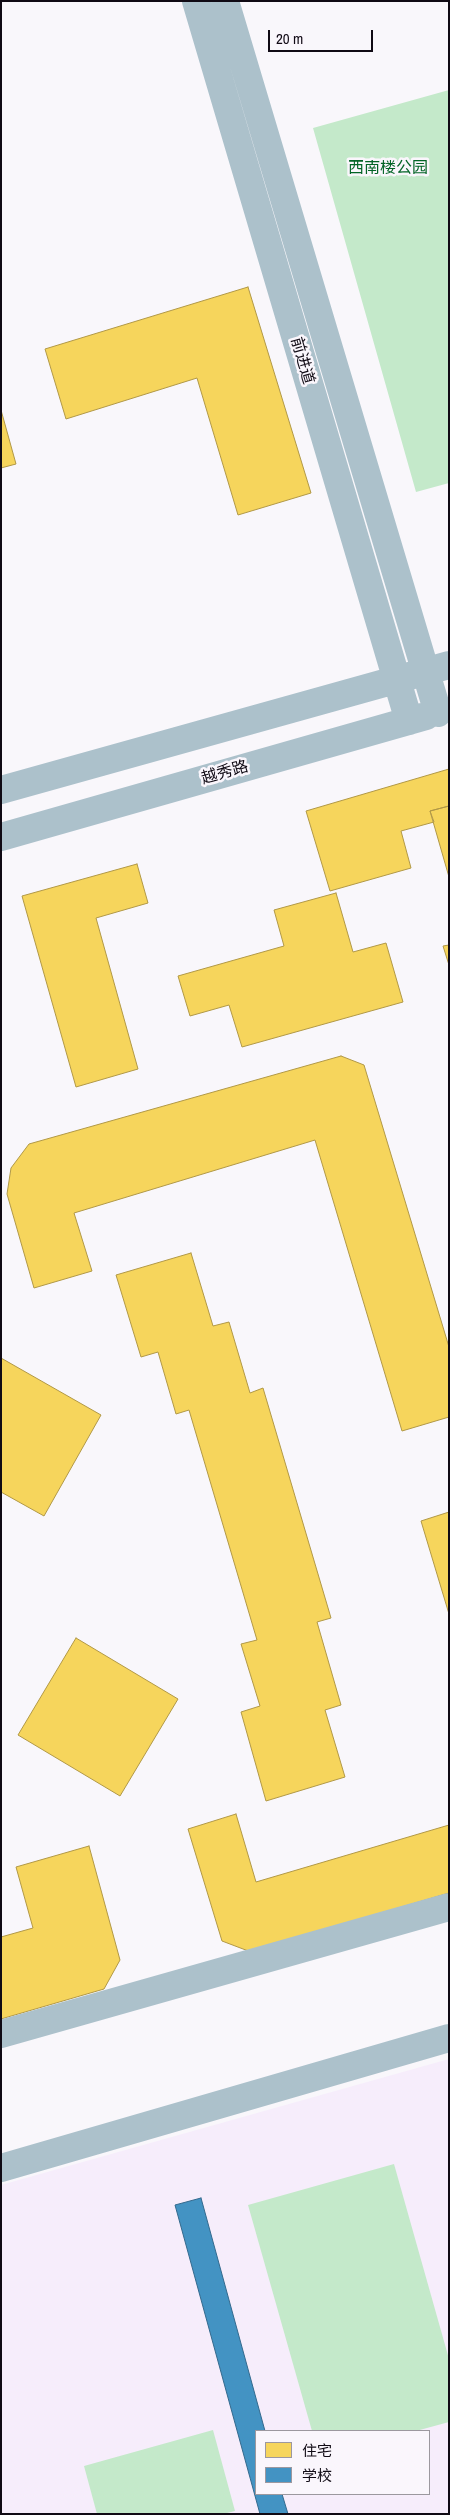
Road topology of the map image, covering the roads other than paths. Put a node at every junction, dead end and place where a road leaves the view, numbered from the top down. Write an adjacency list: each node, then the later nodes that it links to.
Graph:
1 (196, 1): 4 (street, 前进道)
2 (225, 1): 3 (street, 前进道)
3 (438, 674): 4 (street); 5 (street, 前进道)
4 (396, 679): 6 (street, 前进道); 7 (street)
5 (445, 716): 6 (street, 越秀路)
6 (409, 720): 8 (street, 越秀路)
7 (1, 790)
8 (1, 837)
9 (449, 1907): 10 (street)
10 (1, 2034)
11 (449, 2038): 12 (street)
12 (1, 2168)

